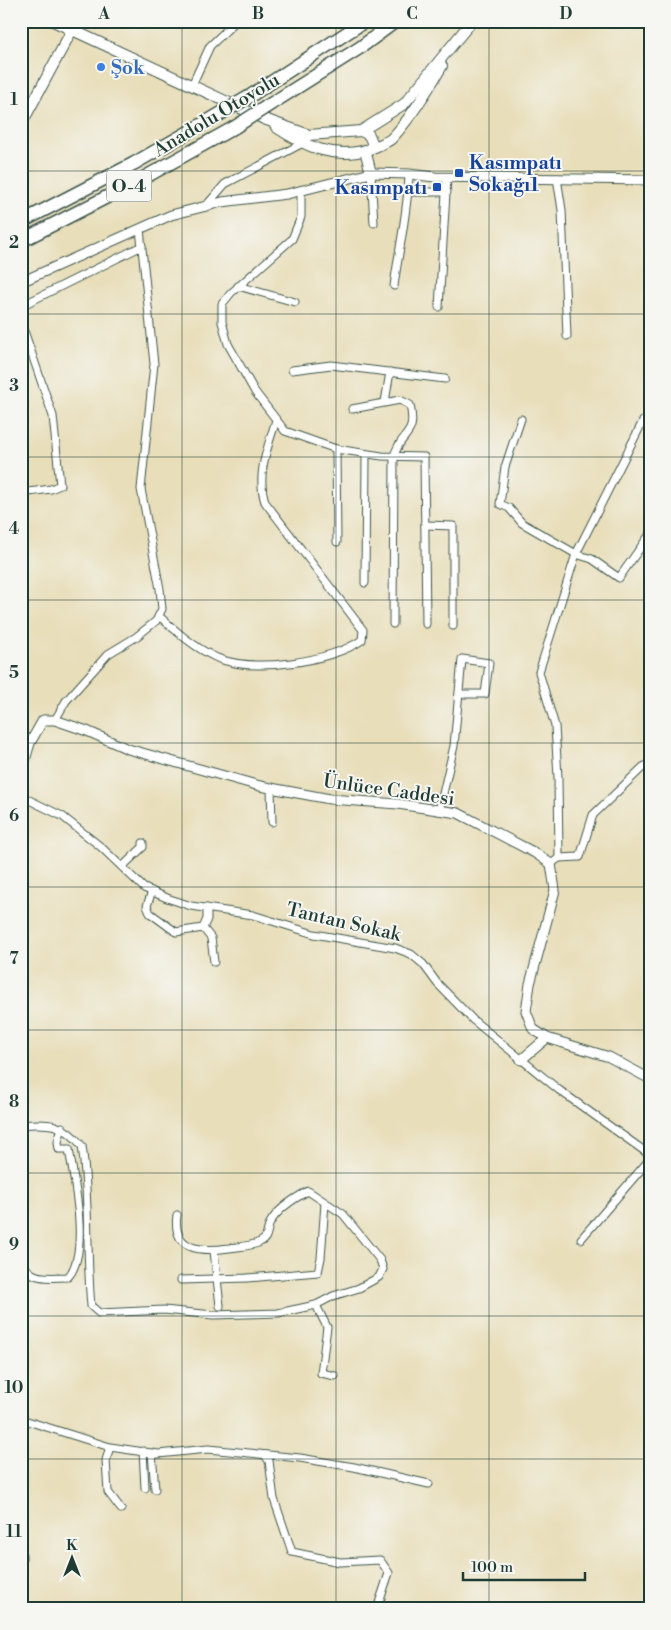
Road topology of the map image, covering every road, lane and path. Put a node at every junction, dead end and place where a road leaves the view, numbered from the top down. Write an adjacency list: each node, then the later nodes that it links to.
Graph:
1 (53, 21): 7 (main road)
2 (225, 21): 8 (street)
3 (236, 21): 8 (street)
4 (365, 21): 26 (highway, Anadolu Otoyolu / O-4, bridge)
5 (396, 21): 11 (highway, Anadolu Otoyolu / O-4)
6 (472, 21): 9 (main road)
7 (72, 30): 10 (main road); 12 (main road)
8 (224, 30): 10 (street)
9 (459, 37): 13 (main road); 15 (main road)
10 (192, 85): 11 (main road)
11 (265, 113): 13 (main road); 14 (main road); 29 (highway, Anadolu Otoyolu / O-4, bridge)
12 (21, 126)
13 (358, 132): 15 (main road); 16 (main road)
14 (301, 144): 16 (main road); 25 (street)
15 (370, 149): 16 (main road); 17 (main road)
16 (348, 154)
17 (371, 173): 18 (street); 22 (street); 27 (street)
18 (409, 174): 19 (street); 23 (street)
19 (447, 177): 20 (street); 24 (street)
20 (557, 178): 21 (street); 38 (street)
21 (650, 180)
22 (301, 190): 25 (street); 32 (street)
23 (408, 192): 24 (street); 33 (street)
24 (447, 192): 36 (street)
25 (204, 207): 28 (street)
26 (21, 222)
27 (374, 223)
28 (140, 229): 30 (street); 31 (street)
29 (21, 241)
30 (142, 246): 35 (street); 56 (street)
31 (21, 282)
32 (238, 286): 34 (street); 45 (street)
33 (394, 286)
34 (295, 302)
35 (21, 306)
36 (439, 307)
37 (21, 322): 50 (street)
38 (568, 336)
39 (292, 370): 40 (street)
40 (390, 372): 41 (street); 42 (street)
41 (445, 379)
42 (385, 402): 43 (street); 49 (street)
43 (352, 409)
44 (521, 419): 54 (street)
45 (276, 420): 47 (street); 56 (street)
46 (643, 421): 54 (street)
47 (336, 448): 48 (street); 53 (street)
48 (366, 454): 49 (street); 55 (street)
49 (394, 456): 51 (street); 57 (street)
50 (21, 493)
51 (426, 526): 58 (street); 59 (street)
52 (650, 534): 54 (street)
53 (337, 542)
54 (576, 554): 69 (street)
55 (366, 583)
56 (158, 616): 61 (street)
57 (393, 624)
58 (426, 624)
59 (453, 626)
60 (460, 694): 60 (street); 66 (street)
61 (55, 720): 63 (street); 64 (street, Ünlüce Caddesi)
62 (650, 764): 69 (street)
63 (21, 774)
64 (271, 788): 66 (street, Ünlüce Caddesi); 67 (street)
65 (21, 796): 71 (street, Tantan Sokak)
66 (439, 811): 70 (street, Ünlüce Caddesi)
67 (272, 822)
68 (142, 843): 71 (street)
69 (559, 858): 70 (street)
70 (550, 864): 76 (street)
71 (122, 867): 72 (street, Tantan Sokak)
72 (152, 891): 73 (street, Tantan Sokak); 74 (street)
73 (207, 908): 74 (street); 77 (street, Tantan Sokak)
74 (203, 928): 75 (street)
75 (214, 962)
76 (547, 1038): 77 (street); 78 (street)
77 (521, 1060): 81 (street, Tantan Sokak)
78 (650, 1079)
79 (21, 1125): 80 (street)
80 (62, 1127): 86 (street); 89 (street)
81 (650, 1157): 84 (street)
82 (325, 1203): 85 (street); 87 (street); 89 (street)
83 (177, 1215): 85 (street)
84 (581, 1239)
85 (214, 1251): 87 (street)
86 (21, 1260)
87 (218, 1279): 88 (street); 90 (street)
88 (181, 1280)
89 (316, 1305): 91 (street)
90 (220, 1306)
91 (335, 1376)
92 (21, 1419): 93 (street)
93 (110, 1447): 94 (street); 100 (street)
94 (143, 1451): 95 (street); 98 (street)
95 (152, 1453): 96 (street); 99 (street)
96 (265, 1455): 97 (street); 103 (street)
97 (429, 1484)
98 (145, 1488)
99 (155, 1489)
100 (121, 1509)
101 (21, 1555): 102 (street)
102 (21, 1560)
103 (377, 1609)

